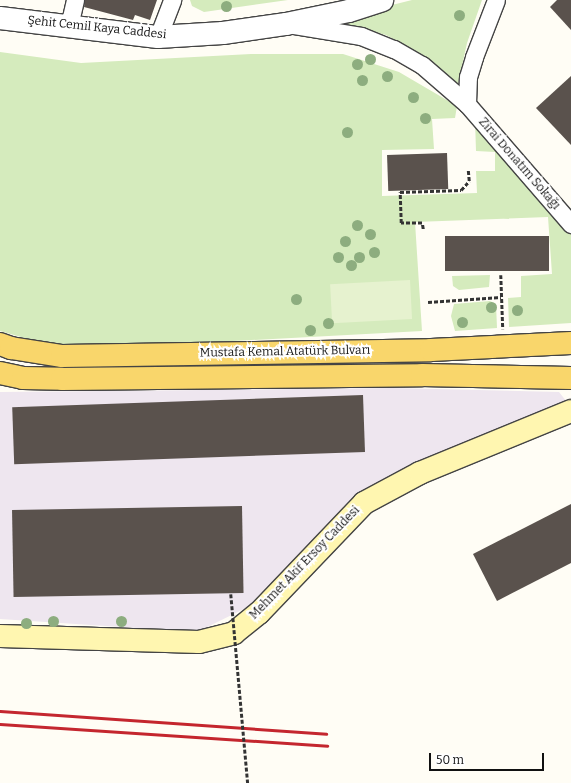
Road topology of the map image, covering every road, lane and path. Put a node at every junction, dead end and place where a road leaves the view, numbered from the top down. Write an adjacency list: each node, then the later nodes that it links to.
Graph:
1 (75, 0): 7 (street)
2 (172, 0): 8 (street)
3 (382, 0): 6 (street, Şehit Cemil Kaya Caddesi)
4 (496, 0): 9 (street)
5 (0, 18): 7 (street, Şehit Cemil Kaya Caddesi)
6 (286, 24): 8 (street, Şehit Cemil Kaya Caddesi); 9 (street, Zirai Donatım Sokağı)
7 (69, 26): 8 (street, Şehit Cemil Kaya Caddesi)
8 (158, 37)
9 (467, 104): 11 (street, Zirai Donatım Sokağı)
10 (468, 170): 12 (path)
11 (571, 224)
12 (423, 229)
13 (501, 275): 14 (path)
14 (501, 297): 15 (path); 18 (path)
15 (428, 302)
16 (0, 344): 18 (main road, Mustafa Kemal Atatürk Bulvarı)
17 (571, 344): 18 (main road, Mustafa Kemal Atatürk Bulvarı)
18 (504, 347)
19 (0, 373): 20 (main road, Mustafa Kemal Atatürk Bulvarı)
20 (571, 378)
21 (571, 411): 23 (main road, Mehmet Akif Ersoy Caddesi)
22 (231, 594): 24 (path, bridge)
23 (0, 636)
24 (248, 783)

